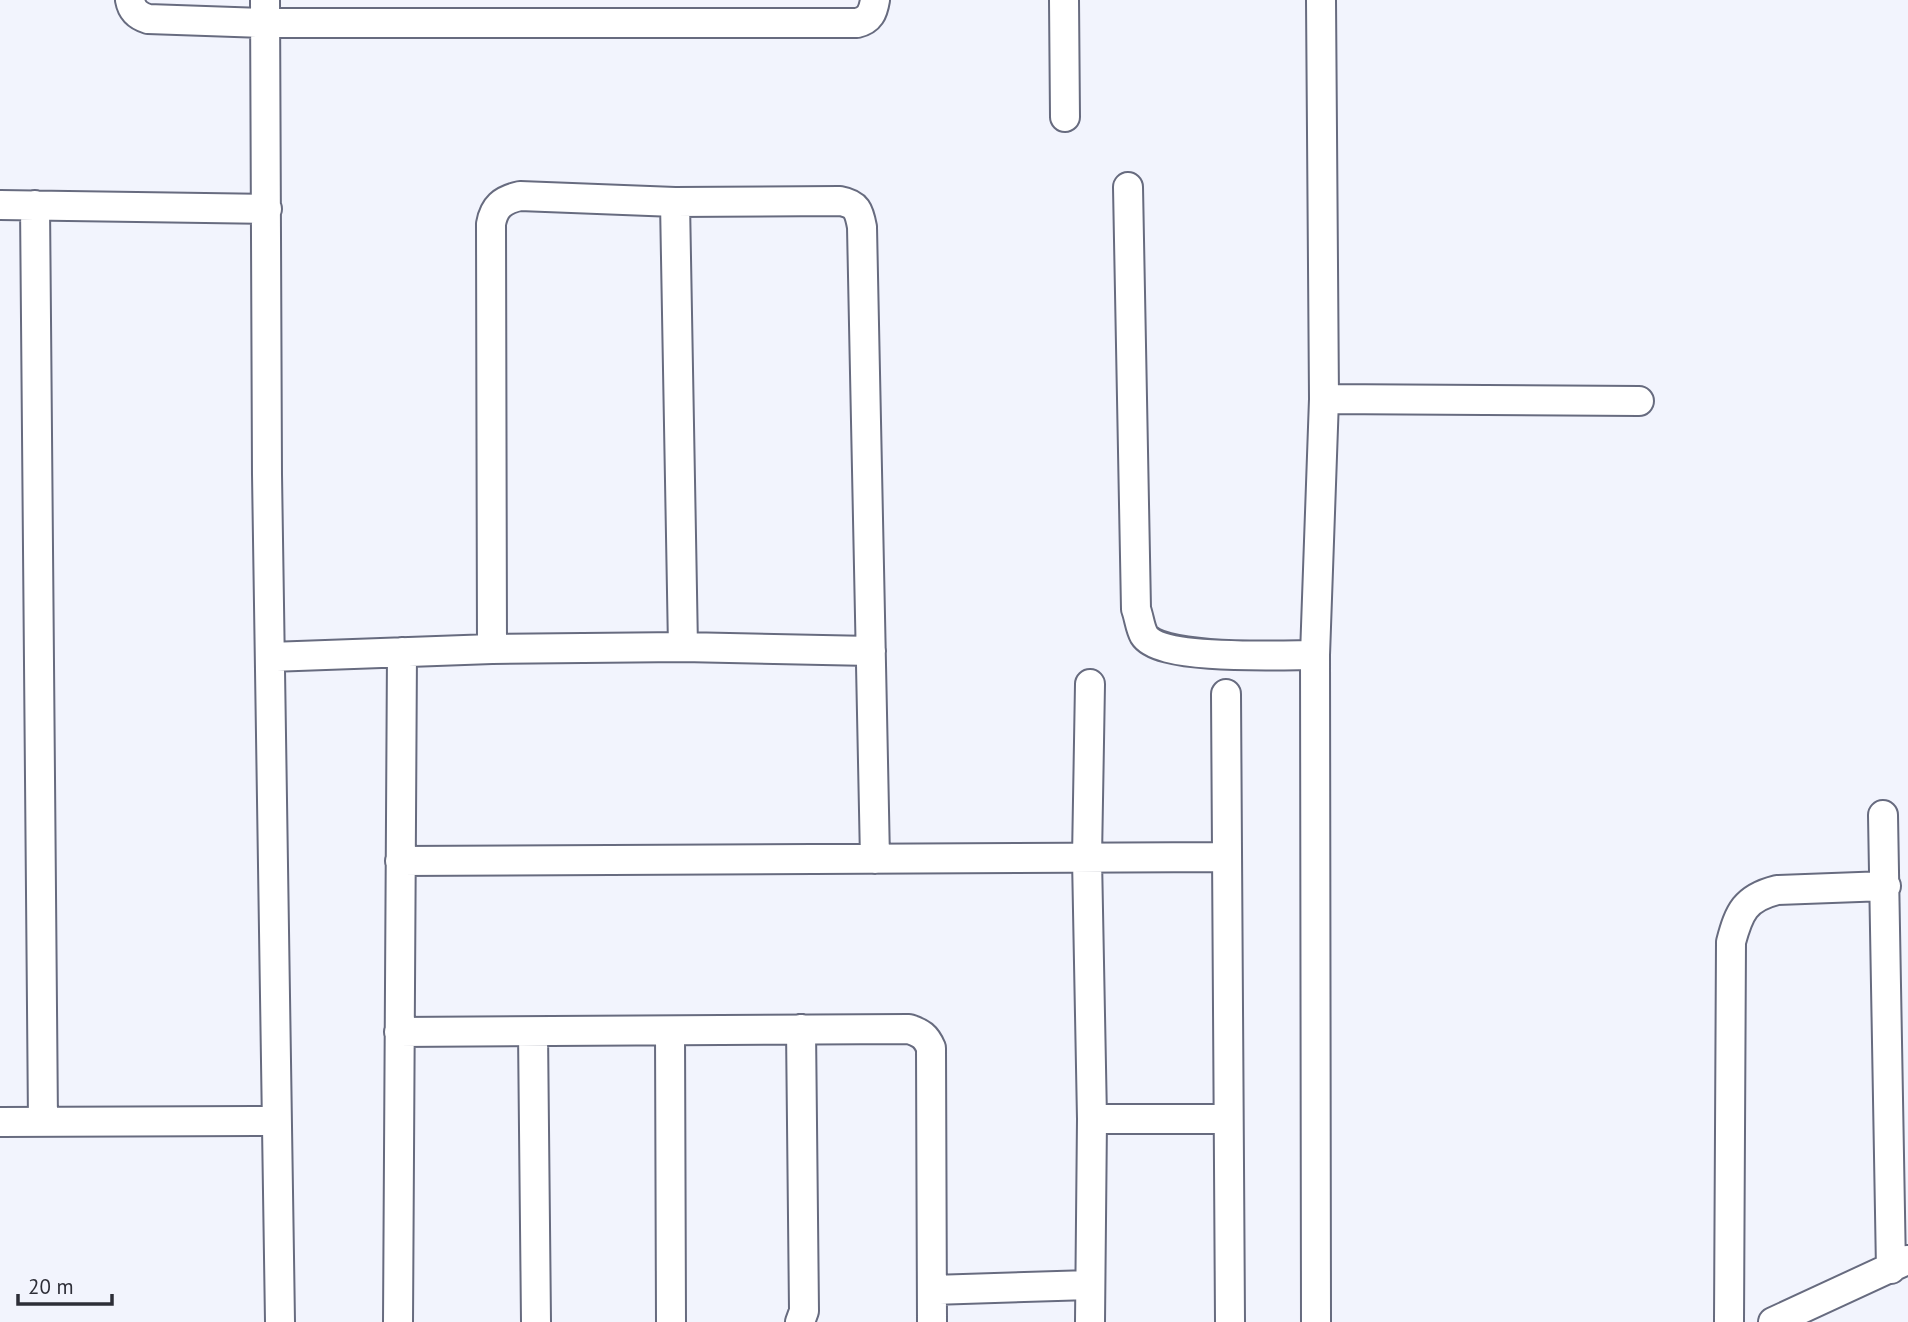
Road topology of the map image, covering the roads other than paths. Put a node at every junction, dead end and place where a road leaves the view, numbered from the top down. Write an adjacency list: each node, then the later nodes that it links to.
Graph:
1 (130, 0): 5 (street)
2 (875, 0): 8 (street)
3 (1064, 0): 9 (street)
4 (1321, 0): 15 (street)
5 (266, 12): 6 (street); 14 (street)
6 (435, 12): 7 (street)
7 (596, 12): 8 (street)
8 (708, 12)
9 (1065, 117)
10 (1128, 187): 21 (street)
11 (675, 202): 17 (street); 18 (street); 19 (street)
12 (0, 205): 13 (street)
13 (35, 205): 14 (street); 39 (street)
14 (267, 209): 22 (street)
15 (1324, 399): 16 (street); 21 (street)
16 (1639, 401)
17 (684, 647): 18 (street); 19 (street)
18 (492, 649): 20 (street)
19 (871, 651): 28 (street)
20 (402, 652): 22 (street); 29 (street)
21 (1315, 654): 51 (street)
22 (270, 657): 37 (street)
23 (1090, 684): 27 (street)
24 (1226, 694): 26 (street)
25 (1883, 815): 30 (street)
26 (1226, 857): 27 (street); 36 (street)
27 (1087, 858): 28 (street); 35 (street)
28 (875, 859): 29 (street)
29 (400, 861): 33 (street)
30 (1886, 886): 40 (street); 52 (street)
31 (801, 1029): 32 (street); 42 (street); 47 (street)
32 (670, 1031): 34 (street); 46 (street)
33 (399, 1032): 34 (street); 44 (street)
34 (533, 1032): 45 (street)
35 (1092, 1119): 36 (street); 41 (street)
36 (1228, 1119): 50 (street)
37 (276, 1121): 39 (street); 43 (street)
38 (0, 1122): 39 (street)
39 (43, 1122)
40 (1899, 1264): 53 (street)
41 (1090, 1285): 42 (street); 49 (street)
42 (932, 1290): 48 (street)
43 (280, 1322)
44 (398, 1322)
45 (536, 1322)
46 (671, 1322)
47 (800, 1322)
48 (932, 1322)
49 (1090, 1322)
50 (1230, 1322)
51 (1316, 1322)
52 (1729, 1322)
53 (1773, 1322)

